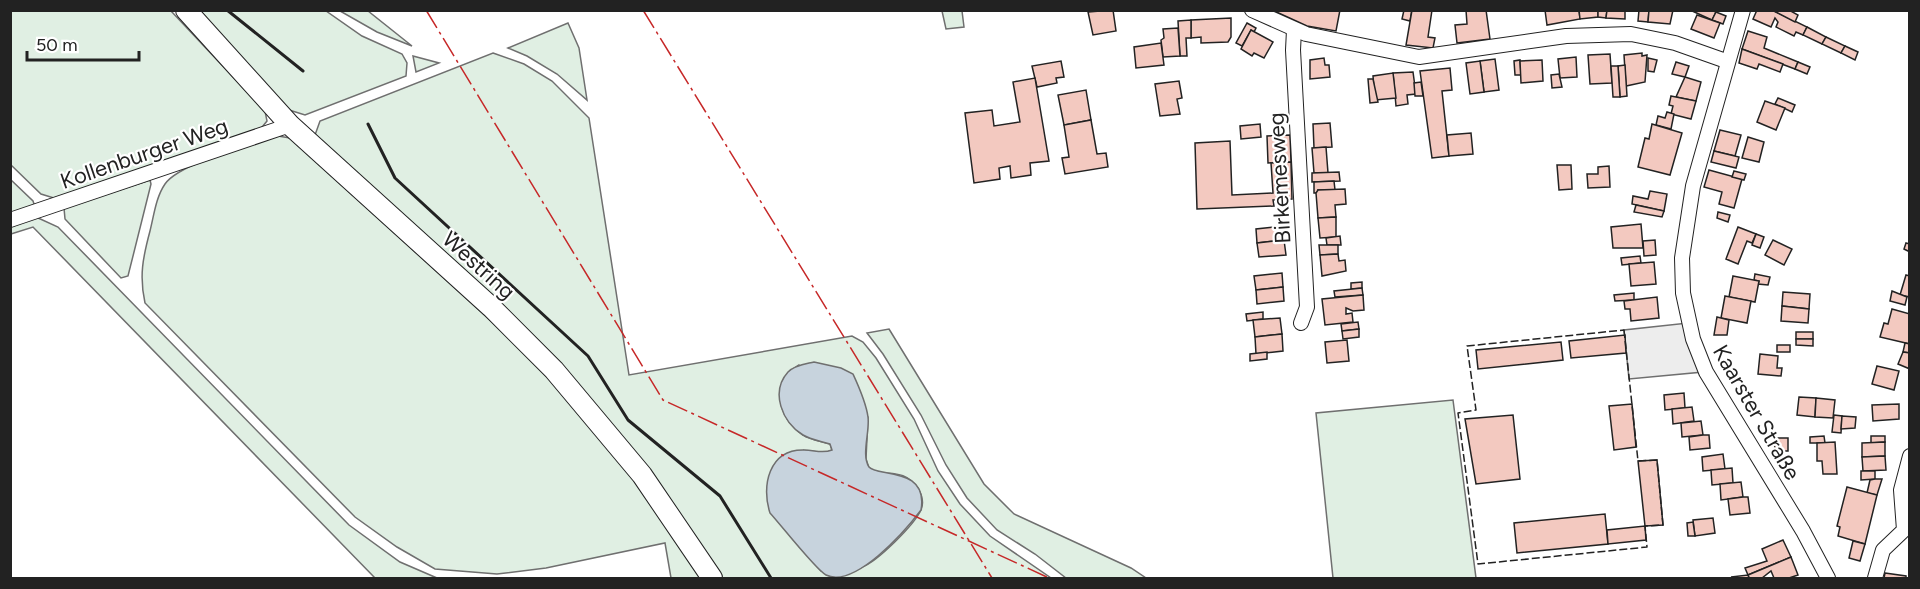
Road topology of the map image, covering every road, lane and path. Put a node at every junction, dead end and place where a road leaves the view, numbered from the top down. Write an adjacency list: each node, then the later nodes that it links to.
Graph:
1 (186, 10): 6 (main road, Westring)
2 (1252, 10): 4 (street)
3 (1743, 10): 5 (street, Kaarster Straße)
4 (1294, 30): 5 (street); 8 (street, Birkemesweg)
5 (1726, 61): 11 (street, Kaarster Straße)
6 (290, 125): 7 (street, Kollenburger Weg); 10 (main road, Westring)
7 (10, 220)
8 (1301, 323)
9 (1910, 456): 12 (street)
10 (712, 579)
11 (1828, 579)
12 (1875, 579)

